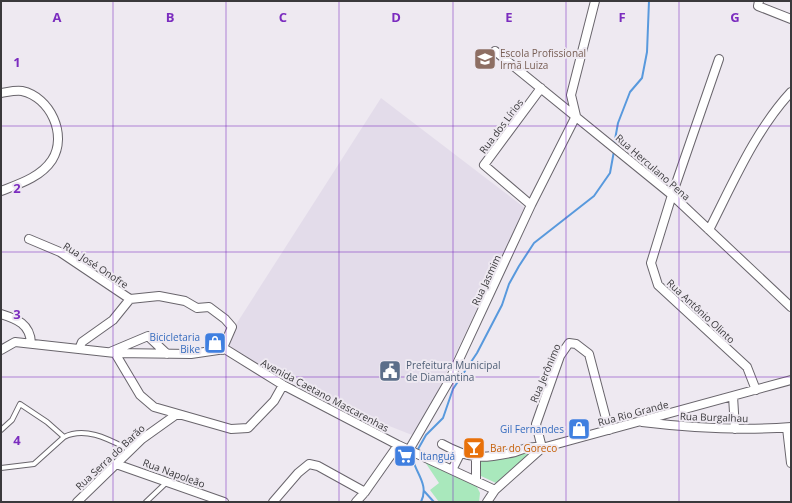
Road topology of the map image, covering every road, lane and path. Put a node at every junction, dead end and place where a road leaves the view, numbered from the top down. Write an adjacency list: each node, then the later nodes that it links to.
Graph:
1 (595, 1): 9 (street)
2 (759, 3): 3 (street)
3 (791, 19)
4 (495, 51): 6 (street, Rua Herculano Pena)
5 (719, 59): 11 (street, Rua Antônio Olinto)
6 (542, 88): 9 (street, Rua Herculano Pena); 12 (street, Rua dos Lírios)
7 (791, 92): 13 (street)
8 (1, 93): 10 (street)
9 (576, 116): 11 (street, Rua Herculano Pena); 12 (street, Rua Jasmim)
10 (1, 191)
11 (672, 195): 13 (street, Rua Herculano Pena); 26 (street, Rua Antônio Olinto)
12 (532, 205): 39 (street, Rua Jasmim)
13 (709, 230): 16 (street, Rua Herculano Pena)
14 (29, 239): 15 (street, Rua José Onofre)
15 (130, 299): 19 (street, Rua José Onofre); 21 (street, Rua José Onofre)
16 (791, 307)
17 (1, 314): 18 (street)
18 (31, 343): 19 (street); 20 (street)
19 (79, 349): 22 (street)
20 (1, 350)
21 (222, 350): 23 (street); 25 (street, Avenida Caetano Mascarenhas)
22 (112, 353): 23 (street); 23 (street); 28 (street)
23 (167, 354)
24 (791, 380): 26 (street, Rua Rio Grande)
25 (283, 385): 28 (street); 36 (street, Avenida Caetano Mascarenhas)
26 (756, 390): 27 (street, Rua Rio Grande)
27 (733, 396): 29 (street, Rua Rio Grande); 31 (street)
28 (177, 414): 38 (street, Rua Serra do Barão)
29 (637, 422): 31 (street, Rua Burgalhau); 33 (street, Rua Rio Grande)
30 (789, 427): 31 (street, Rua Burgalhau); 42 (street)
31 (734, 429)
32 (1, 430): 34 (lane)
33 (609, 430): 37 (street, Rua Rio Grande); 37 (street, Rua Jerônimo)
34 (64, 437): 38 (lane); 44 (lane)
35 (442, 444): 40 (street)
36 (398, 445): 39 (street, Avenida Caetano Mascarenhas); 49 (street)
37 (542, 448): 41 (street); 48 (street, Rua Rio Grande)
38 (130, 450): 43 (street, Rua Serra do Barão)
39 (411, 450): 45 (street, Avenida Caetano Mascarenhas)
40 (460, 454): 41 (street); 45 (street)
41 (476, 458): 46 (street)
42 (791, 463)
43 (116, 464): 47 (street, Rua Napoleão); 50 (street, Rua Serra do Barão)
44 (1, 468)
45 (452, 470): 46 (street, Avenida Caetano Mascarenhas)
46 (476, 481): 48 (street, Avenida Caetano Mascarenhas)
47 (167, 482): 51 (lane); 52 (street, Rua Napoleão)
48 (495, 490): 55 (street, Rua Rio Grande)
49 (365, 492): 53 (street); 54 (street)
50 (76, 502)
51 (146, 502)
52 (224, 502)
53 (273, 502)
54 (356, 502)
55 (487, 502)

